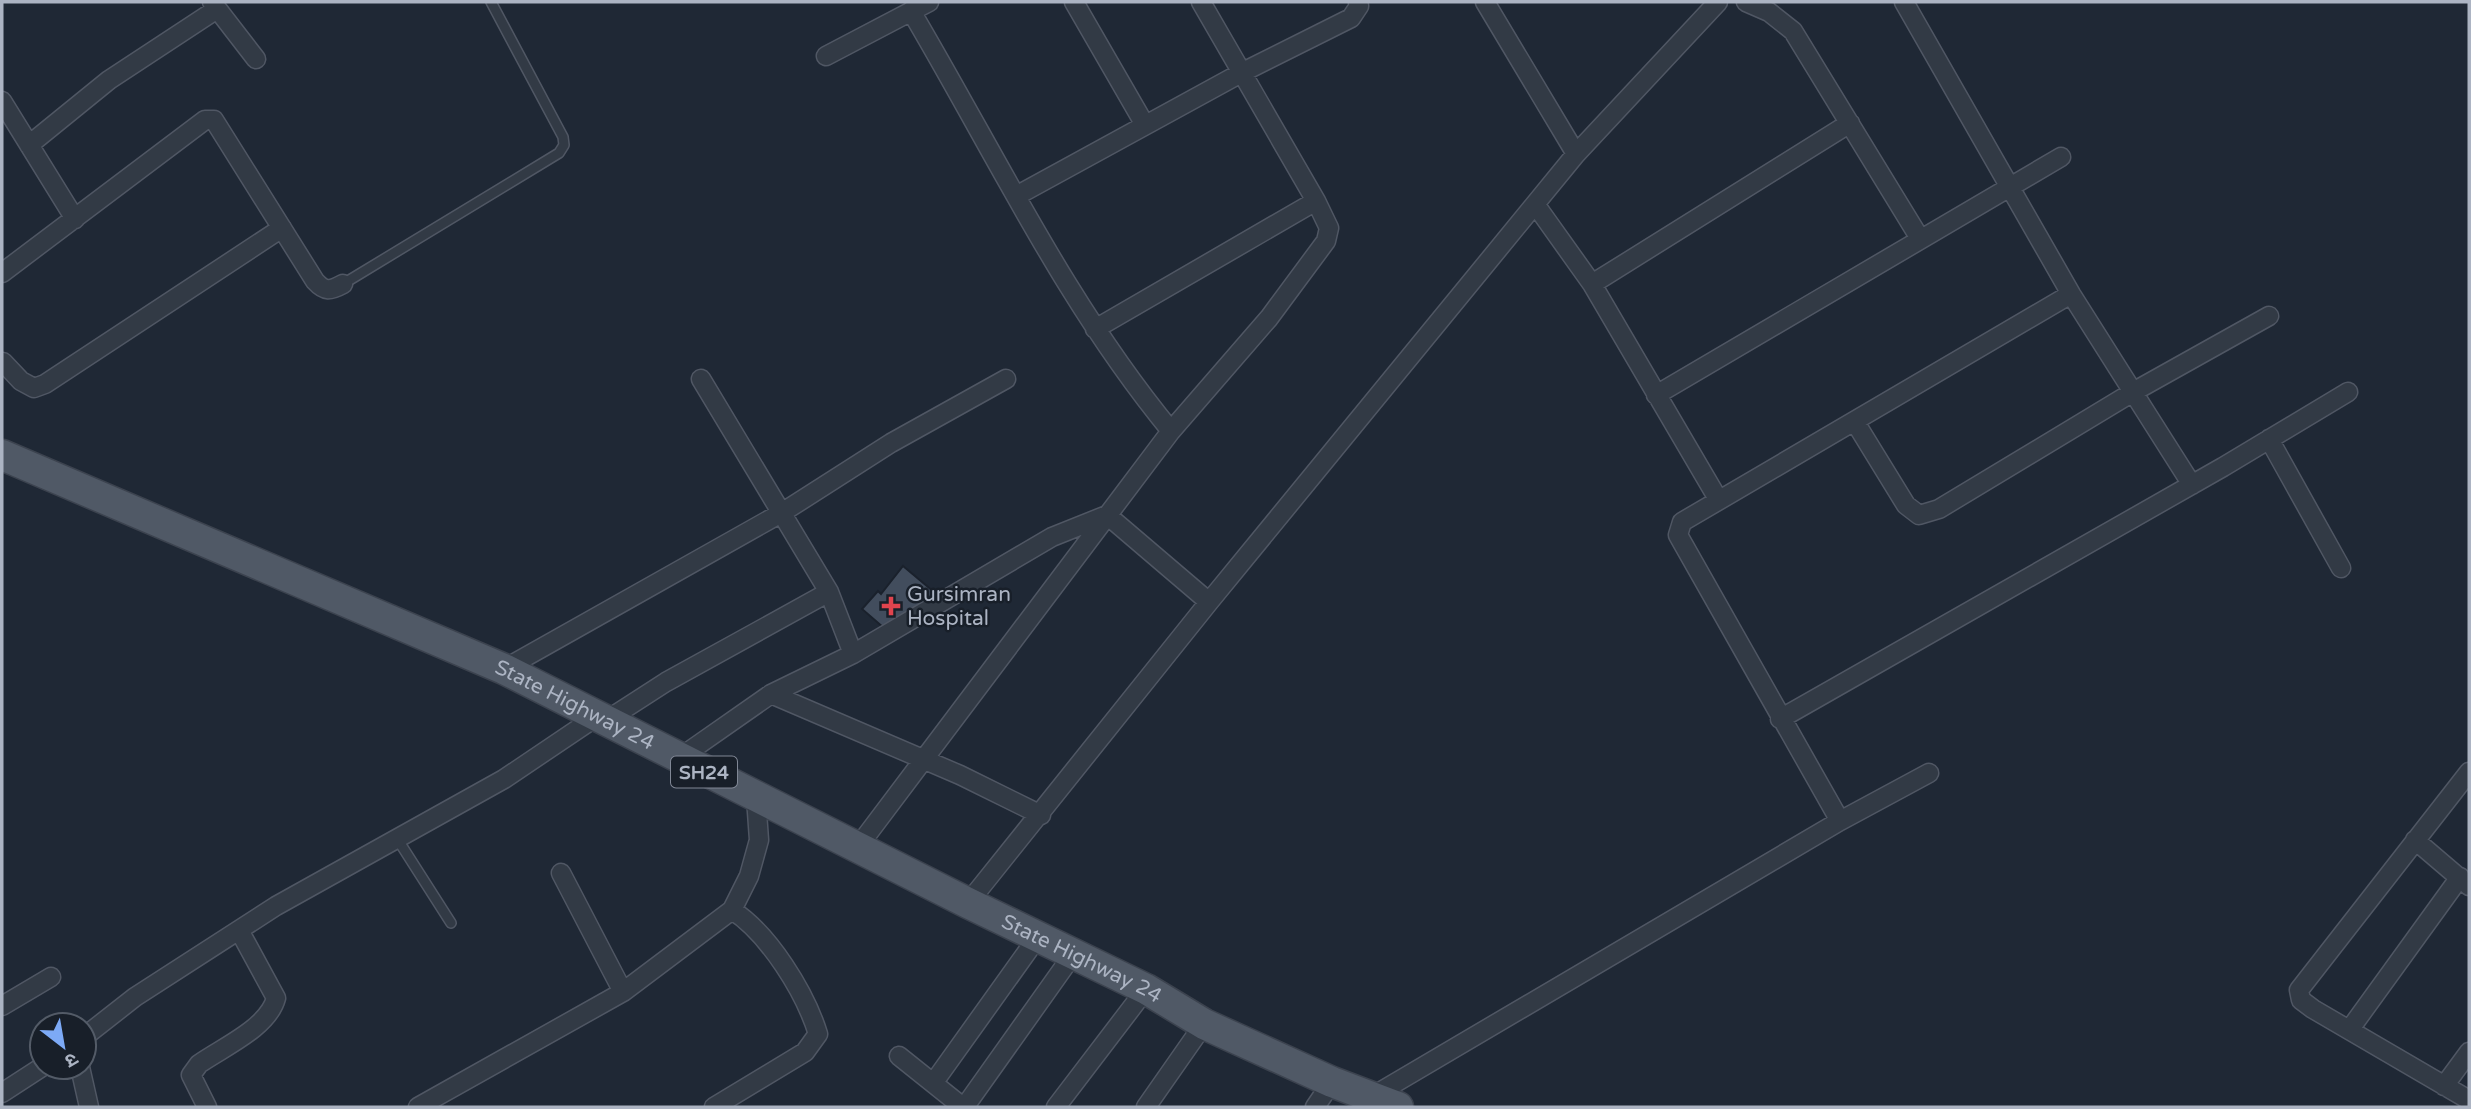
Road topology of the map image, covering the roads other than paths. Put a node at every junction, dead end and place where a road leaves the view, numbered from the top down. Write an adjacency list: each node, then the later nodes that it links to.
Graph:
1 (491, 2): 29 (lane)
2 (929, 2): 11 (street)
3 (1074, 2): 17 (street)
4 (1201, 2): 14 (street)
5 (1358, 2): 14 (street)
6 (1718, 2): 19 (street)
7 (1746, 2): 16 (street)
8 (1904, 2): 21 (street)
9 (1493, 4): 19 (street)
10 (214, 5): 13 (street); 18 (street)
11 (911, 11): 12 (street); 22 (street)
12 (826, 56)
13 (256, 59)
14 (1241, 73): 17 (street); 23 (street)
15 (2, 101): 18 (street)
16 (1850, 123): 27 (street); 30 (street)
17 (1145, 125): 22 (street)
18 (29, 145): 25 (street)
19 (1576, 153): 24 (street)
20 (2061, 157): 21 (street)
21 (2011, 185): 27 (street); 31 (street)
22 (1016, 197): 33 (street)
23 (1317, 201): 33 (street); 41 (street)
24 (1535, 204): 30 (street); 50 (street)
25 (75, 219): 26 (street); 28 (street)
26 (282, 228): 29 (street); 34 (street)
27 (1919, 237): 39 (street)
28 (2, 273)
29 (343, 284)
30 (1592, 284): 39 (street)
31 (2071, 294): 37 (street); 40 (street)
32 (2269, 316): 37 (street)
33 (1096, 330): 41 (street)
34 (2, 362)
35 (701, 379): 46 (street)
36 (1006, 379): 46 (street)
37 (2133, 392): 40 (street); 44 (street)
38 (2348, 392): 42 (street)
39 (1656, 395): 45 (street)
40 (1855, 422): 45 (street)
41 (1171, 431): 47 (street)
42 (2269, 439): 44 (street); 48 (street)
43 (2, 455): 52 (main road, State Highway 24 / SH24)
44 (2192, 485): 54 (street)
45 (1718, 499): 54 (street)
46 (783, 512): 49 (street); 52 (street)
47 (1107, 515): 50 (street); 51 (street); 57 (street)
48 (2341, 568)
49 (829, 592): 51 (street); 55 (street)
50 (1209, 602): 61 (street)
51 (853, 654): 53 (street)
52 (504, 669): 55 (main road, State Highway 24 / SH24)
53 (771, 694): 56 (street); 57 (street)
54 (1780, 719): 62 (street)
55 (600, 720): 56 (main road, State Highway 24 / SH24); 63 (street)
56 (678, 759): 60 (main road, State Highway 24 / SH24)
57 (923, 760): 61 (street); 65 (street)
58 (2469, 772): 64 (street)
59 (1929, 773): 62 (street)
60 (756, 798): 65 (main road, State Highway 24 / SH24); 69 (street)
61 (1041, 815): 68 (street)
62 (1840, 821): 90 (street)
63 (398, 840): 70 (lane); 71 (street)
64 (2415, 840): 67 (street); 80 (street)
65 (857, 848): 68 (main road, State Highway 24 / SH24)
66 (561, 873): 76 (street)
67 (2464, 881): 80 (street)
68 (968, 903): 72 (main road, State Highway 24 / SH24)
69 (732, 910): 76 (street); 94 (street)
70 (451, 923)
71 (239, 930): 79 (street); 92 (street)
72 (1037, 937): 73 (main road, State Highway 24 / SH24); 85 (street)
73 (1074, 953): 75 (main road, State Highway 24 / SH24); 85 (street)
74 (51, 977): 77 (street)
75 (1146, 989): 78 (main road, State Highway 24 / SH24); 95 (street)
76 (623, 992): 93 (street)
77 (2, 1006)
78 (1204, 1024): 86 (main road, State Highway 24 / SH24); 96 (street)
79 (98, 1026)
80 (2350, 1029): 87 (street)
81 (2469, 1052): 87 (street)
82 (899, 1056): 85 (street)
83 (28, 1074): 88 (street)
84 (83, 1081): 91 (street)
85 (934, 1082)
86 (1332, 1082): 90 (main road, State Highway 24 / SH24); 97 (street)
87 (2444, 1086): 89 (street)
88 (3, 1087)
89 (2469, 1100)
90 (1386, 1102)
91 (89, 1107)
92 (207, 1107)
93 (418, 1107)
94 (713, 1107)
95 (1056, 1107)
96 (1146, 1107)
97 (1315, 1107)

